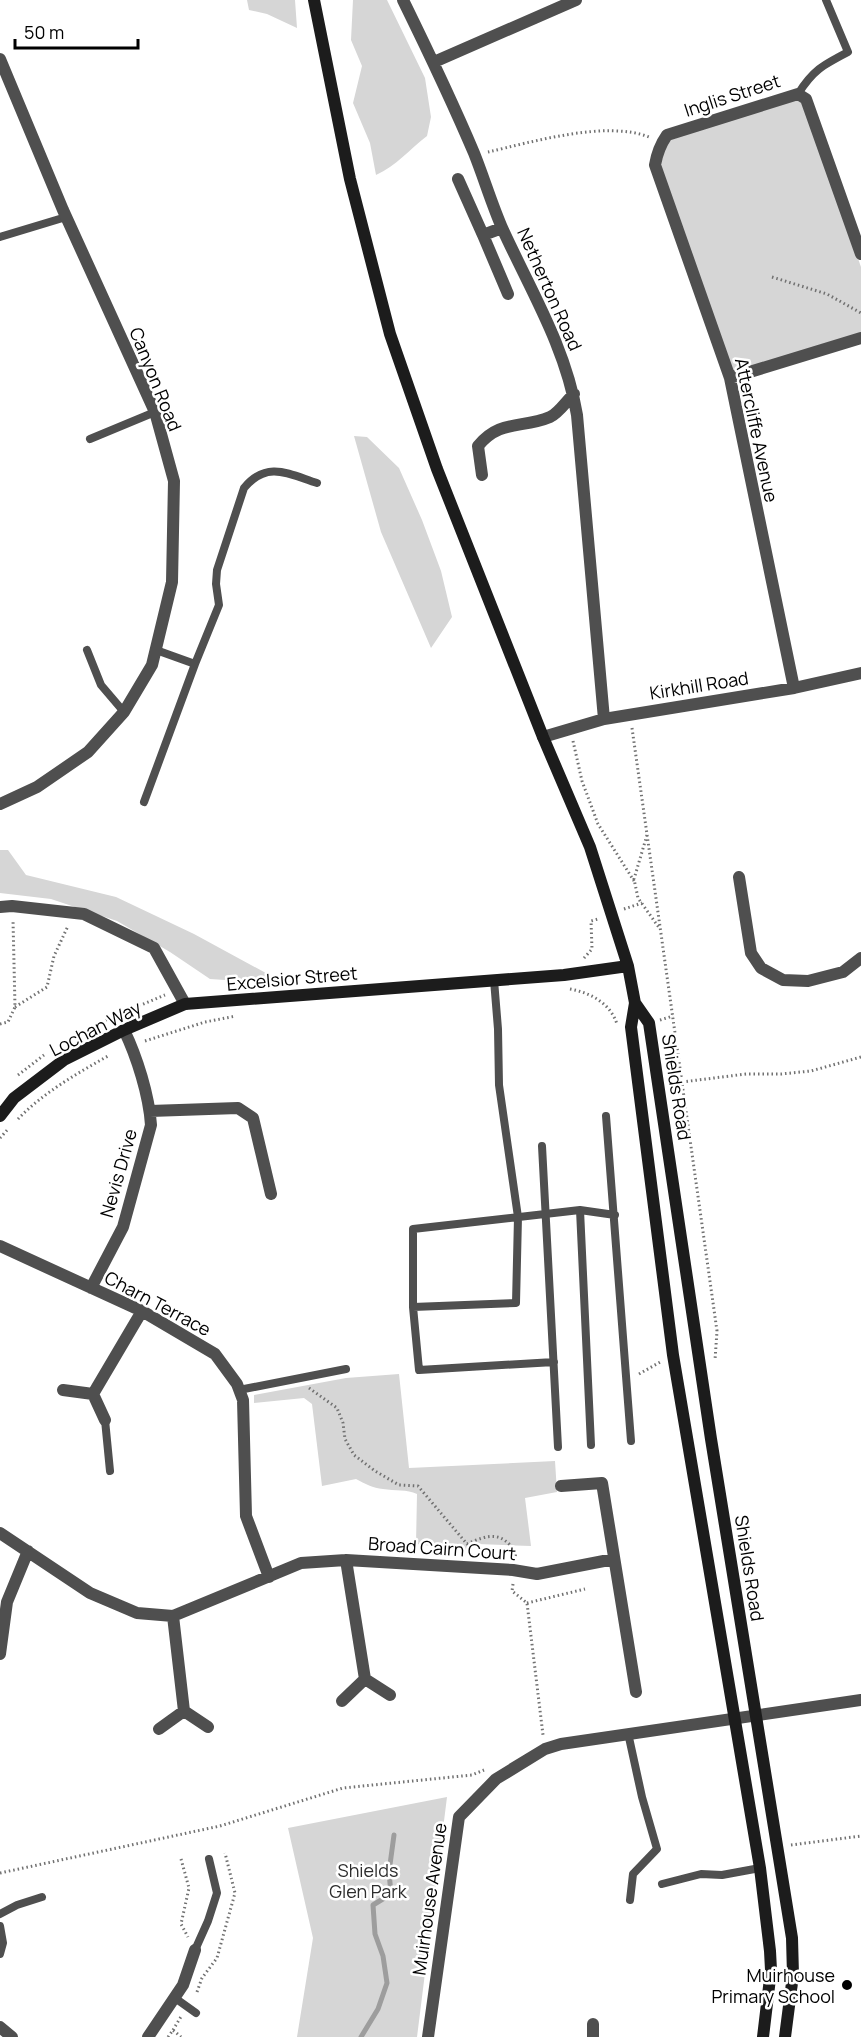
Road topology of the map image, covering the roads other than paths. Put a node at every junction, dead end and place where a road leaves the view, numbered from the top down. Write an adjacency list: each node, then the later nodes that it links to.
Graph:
1 (314, 0): 30 (main road)
2 (403, 0): 6 (street, Netherton Road)
3 (576, 0): 6 (street)
4 (826, 0): 7 (lane)
5 (0, 59): 10 (street, Canyon Road)
6 (434, 62): 11 (street, Netherton Road)
7 (798, 94): 8 (street, Inglis Street); 14 (street, Inglis Street)
8 (659, 147): 17 (street, Attercliffe Avenue)
9 (458, 179): 12 (street)
10 (66, 217): 13 (lane); 19 (street, Canyon Road)
11 (502, 228): 12 (street); 18 (street, Netherton Road)
12 (483, 235): 15 (street)
13 (0, 237)
14 (861, 254)
15 (508, 294)
16 (861, 338): 17 (street)
17 (730, 378): 27 (street, Attercliffe Avenue)
18 (574, 393): 21 (street); 29 (street, Netherton Road)
19 (155, 412): 20 (lane); 24 (street, Canyon Road)
20 (90, 439)
21 (482, 475)
22 (317, 483): 25 (lane)
23 (87, 650): 28 (lane)
24 (156, 650): 25 (lane); 28 (street, Canyon Road)
25 (195, 664): 31 (lane)
26 (861, 674): 27 (street, Kirkhill Road)
27 (794, 687): 29 (street, Kirkhill Road)
28 (124, 712): 32 (street, Canyon Road)
29 (604, 719): 30 (street, Kirkhill Road)
30 (543, 737): 36 (main road)
31 (144, 802)
32 (0, 803)
33 (739, 877): 35 (street)
34 (6, 907): 39 (street)
35 (861, 958)
36 (628, 966): 37 (main road, Excelsior Street); 38 (main road)
37 (494, 980): 39 (main road, Excelsior Street); 49 (lane)
38 (635, 1003): 78 (main road, Shields Road); 79 (main road, Shields Road)
39 (185, 1005): 40 (main road, Lochan Way)
40 (124, 1030): 41 (street, Nevis Drive); 42 (main road, Lochan Way)
41 (150, 1111): 45 (street); 51 (street, Nevis Drive)
42 (0, 1116)
43 (606, 1116): 48 (lane)
44 (542, 1146): 47 (lane)
45 (271, 1194)
46 (580, 1210): 47 (lane); 48 (lane); 61 (lane)
47 (546, 1214): 49 (lane); 54 (lane)
48 (615, 1215): 60 (lane)
49 (518, 1217): 52 (lane); 52 (lane)
50 (0, 1245): 51 (street, Charn Terrace)
51 (91, 1288): 53 (street, Charn Terrace)
52 (413, 1307): 54 (lane)
53 (142, 1311): 57 (street, Charn Terrace); 58 (street)
54 (554, 1362): 62 (lane)
55 (346, 1369): 57 (lane)
56 (63, 1390): 58 (street)
57 (239, 1390): 69 (street, Charn Terrace)
58 (93, 1394): 59 (street)
59 (105, 1420): 63 (lane)
60 (631, 1441)
61 (591, 1445)
62 (558, 1447)
63 (110, 1471)
64 (561, 1486): 67 (street)
65 (0, 1533): 66 (street)
66 (28, 1551): 70 (street); 71 (street)
67 (614, 1559): 68 (street, Broad Cairn Court); 73 (street)
68 (346, 1560): 69 (street, Broad Cairn Court); 72 (street)
69 (269, 1577): 70 (street, Broad Cairn Court)
70 (173, 1616): 77 (street)
71 (0, 1654)
72 (365, 1679): 74 (street); 76 (street)
73 (636, 1692)
74 (390, 1695)
75 (861, 1700): 78 (street, Muirhouse Avenue)
76 (342, 1701)
77 (184, 1711): 80 (street); 81 (street)
78 (757, 1716): 79 (street, Muirhouse Avenue); 99 (main road, Shields Road)
79 (734, 1718): 82 (street, Muirhouse Avenue); 84 (main road, Shields Road)
80 (208, 1727)
81 (159, 1729)
82 (628, 1733): 87 (lane); 97 (street, Muirhouse Avenue)
83 (209, 1859): 90 (lane)
84 (760, 1868): 85 (lane); 98 (main road, Shields Road)
85 (662, 1884)
86 (42, 1897): 88 (lane)
87 (630, 1900)
88 (0, 1914)
89 (0, 1926): 91 (lane)
90 (195, 1950): 92 (street)
91 (0, 1954)
92 (175, 1998): 93 (lane); 96 (street)
93 (196, 2013)
94 (0, 2027): 95 (street)
95 (12, 2037)
96 (148, 2037)
97 (428, 2037)
98 (763, 2037)
99 (785, 2037)

